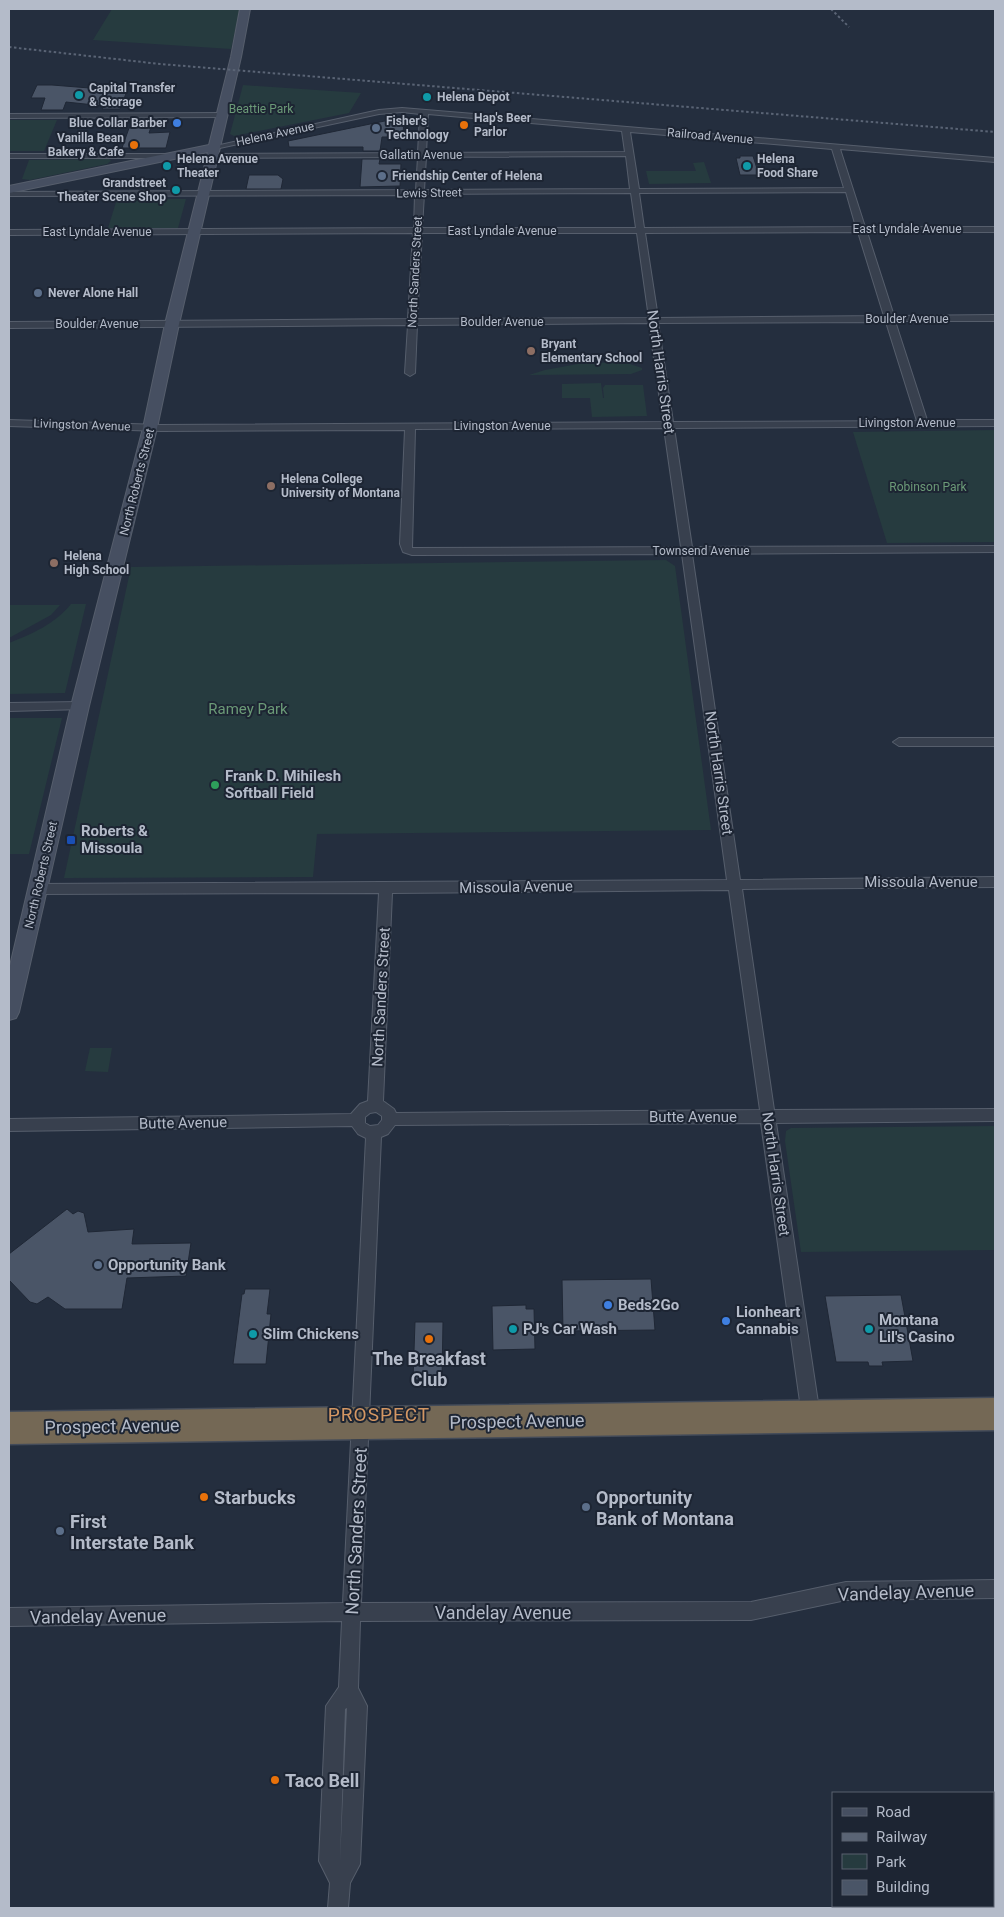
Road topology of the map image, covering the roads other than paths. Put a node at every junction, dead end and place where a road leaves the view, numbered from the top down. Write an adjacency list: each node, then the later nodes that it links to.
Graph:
1 (245, 9): 3 (street, North Roberts Street)
2 (424, 112): 5 (street, Railroad Avenue); 7 (street, Helena Avenue); 9 (street, North Sanders Street)
3 (222, 115): 4 (street); 7 (street, North Roberts Street)
4 (9, 116)
5 (626, 129): 6 (street, Railroad Avenue); 8 (street, North Harris Street)
6 (835, 146): 12 (street, Railroad Avenue); 14 (street)
7 (213, 152): 9 (street, Gallatin Avenue); 11 (street, Helena Avenue); 18 (street, North Roberts Street)
8 (630, 154): 9 (street, Gallatin Avenue); 15 (street, North Harris Street)
9 (422, 155): 16 (street, North Sanders Street)
10 (9, 156): 11 (street)
11 (171, 156): 13 (street, Helena Avenue)
12 (995, 160)
13 (9, 189)
14 (849, 190): 15 (street, Lewis Street); 21 (street)
15 (635, 191): 16 (street, Lewis Street); 20 (street, North Harris Street)
16 (419, 193): 18 (street, Lewis Street); 22 (street, North Sanders Street)
17 (9, 194): 18 (street, Lewis Street)
18 (203, 194): 24 (street, North Roberts Street)
19 (995, 229): 21 (street, East Lyndale Avenue)
20 (640, 230): 21 (street, East Lyndale Avenue); 22 (street, East Lyndale Avenue); 27 (street, North Harris Street)
21 (862, 230): 26 (street)
22 (417, 231): 24 (street, East Lyndale Avenue); 28 (street, North Sanders Street)
23 (9, 232): 24 (street, East Lyndale Avenue)
24 (195, 232): 29 (street, North Roberts Street)
25 (995, 318): 26 (street, Boulder Avenue)
26 (891, 319): 27 (street, Boulder Avenue); 33 (street)
27 (654, 321): 28 (street, Boulder Avenue); 35 (street, North Harris Street)
28 (413, 323): 29 (street, Boulder Avenue); 31 (street, North Sanders Street)
29 (172, 324): 30 (street, Boulder Avenue); 37 (street, North Roberts Street)
30 (9, 325)
31 (410, 373)
32 (9, 423): 37 (street, Livingston Avenue)
33 (923, 423): 34 (street, Livingston Avenue); 35 (street, Livingston Avenue)
34 (995, 423)
35 (668, 425): 36 (street, Livingston Avenue); 39 (street, North Harris Street)
36 (410, 426): 37 (street, Livingston Avenue); 39 (street, Townsend Avenue)
37 (150, 428): 40 (street, North Roberts Street)
38 (995, 549): 39 (street, Townsend Avenue)
39 (686, 551): 45 (street, North Harris Street)
40 (80, 706): 41 (street); 47 (street, North Roberts Street)
41 (9, 707)
42 (899, 742): 43 (street)
43 (995, 742)
44 (995, 882): 45 (street, Missoula Avenue)
45 (734, 884): 46 (street, Missoula Avenue); 51 (street, North Harris Street)
46 (386, 888): 47 (street, Missoula Avenue); 49 (street, North Sanders Street)
47 (38, 889): 48 (street, North Roberts Street)
48 (9, 1012)
49 (375, 1106): 52 (street); 53 (street)
50 (995, 1115): 51 (street, Butte Avenue)
51 (768, 1117): 52 (street, Butte Avenue); 57 (street, North Harris Street)
52 (390, 1119): 55 (street)
53 (357, 1120): 54 (street, Butte Avenue); 55 (street)
54 (9, 1125)
55 (374, 1133): 58 (street, North Sanders Street)
56 (995, 1414): 57 (highway, Prospect Avenue)
57 (811, 1416): 58 (highway, Prospect Avenue)
58 (362, 1422): 59 (highway, Prospect Avenue); 61 (street, North Sanders Street)
59 (9, 1428)
60 (995, 1590): 61 (street, Vandelay Avenue)
61 (352, 1612): 62 (street, Vandelay Avenue); 63 (street, North Sanders Street)
62 (9, 1617)
63 (340, 1881): 64 (street, North Sanders Street)
64 (338, 1908)

